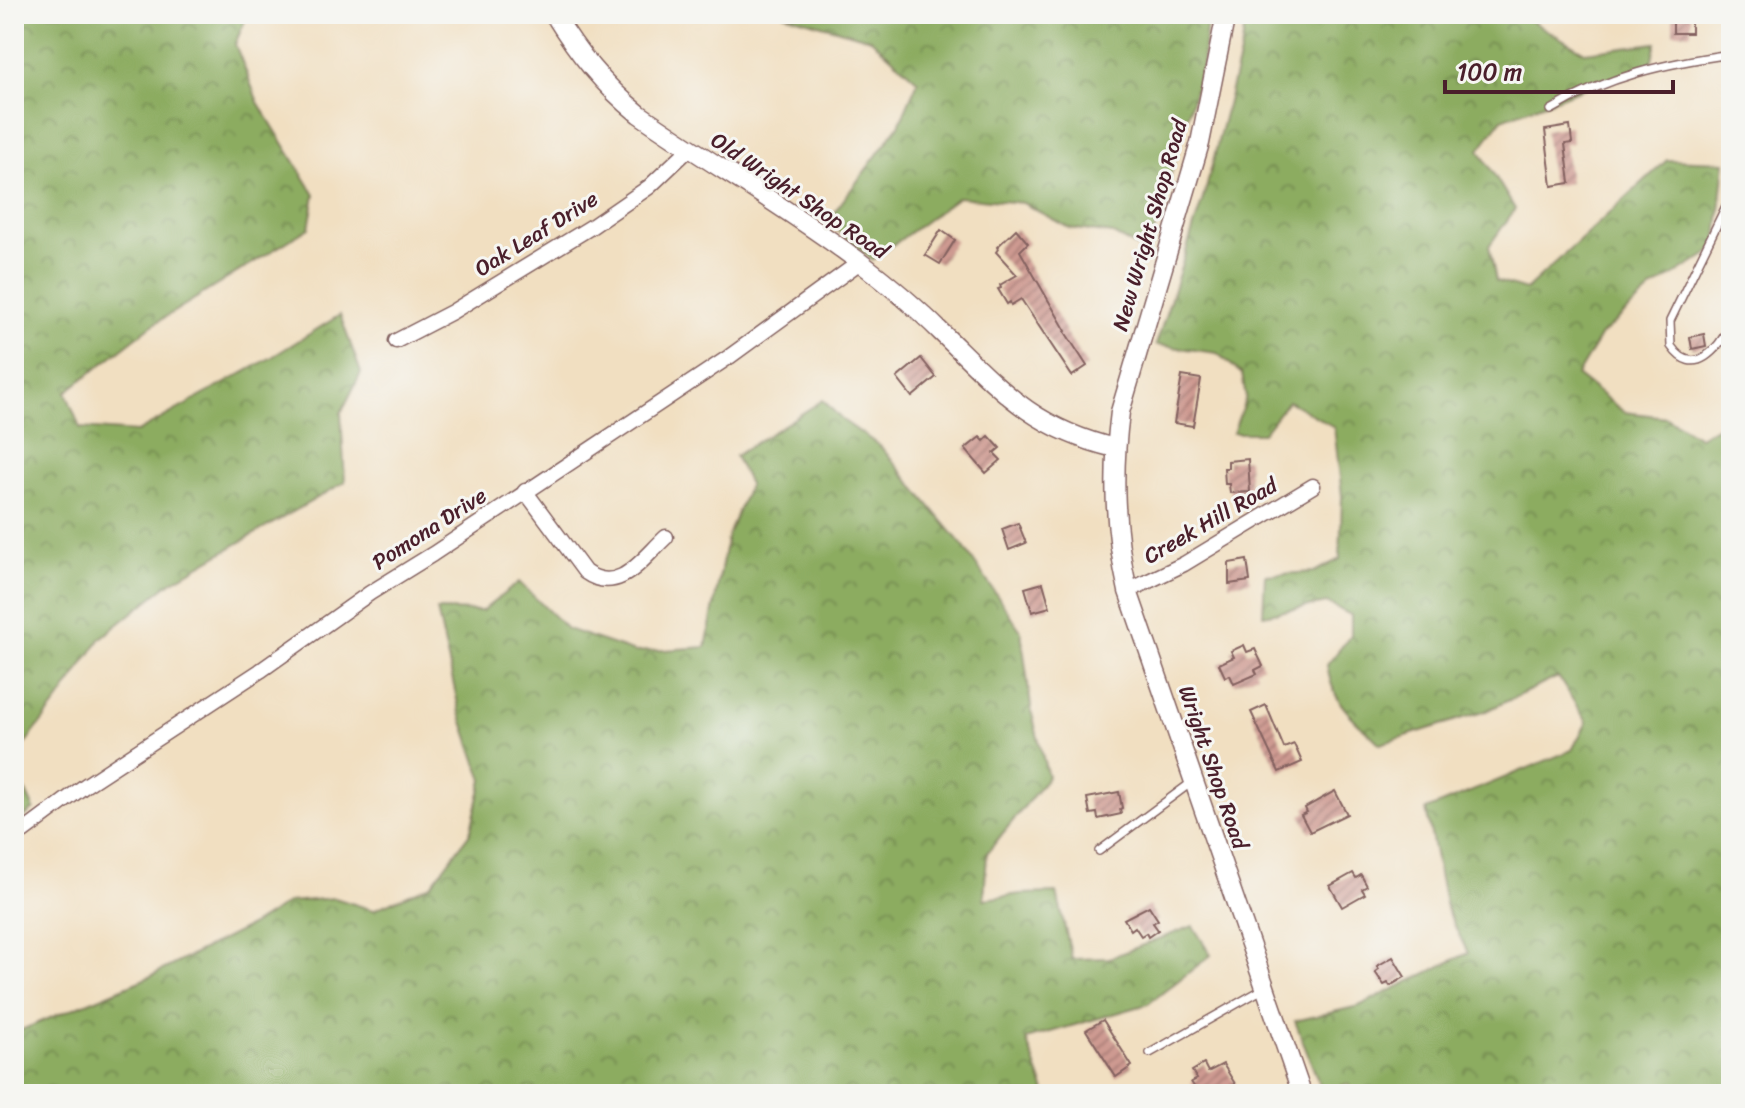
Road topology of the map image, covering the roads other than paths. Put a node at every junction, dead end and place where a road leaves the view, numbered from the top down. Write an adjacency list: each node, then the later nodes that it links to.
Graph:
1 (554, 14): 7 (street, Old Wright Shop Road)
2 (1226, 14): 12 (street, New Wright Shop Road)
3 (1731, 14): 4 (street)
4 (1731, 54): 5 (street); 6 (lane)
5 (1731, 84)
6 (1551, 110)
7 (689, 149): 9 (street, Old Wright Shop Road); 11 (street, Oak Leaf Drive)
8 (1731, 196): 10 (lane)
9 (860, 262): 12 (street, Old Wright Shop Road); 14 (street, Pomona Drive)
10 (1731, 324)
11 (396, 341)
12 (1115, 448): 16 (street, Wright Shop Road)
13 (1313, 486): 16 (street, Creek Hill Road)
14 (525, 491): 15 (street); 18 (street, Pomona Drive)
15 (666, 537)
16 (1128, 591): 17 (street, Wright Shop Road)
17 (1194, 781): 19 (lane); 20 (street, Wright Shop Road)
18 (23, 832)
19 (1099, 851)
20 (1265, 988): 21 (lane); 22 (street, Wright Shop Road)
21 (1150, 1053)
22 (1298, 1092)

